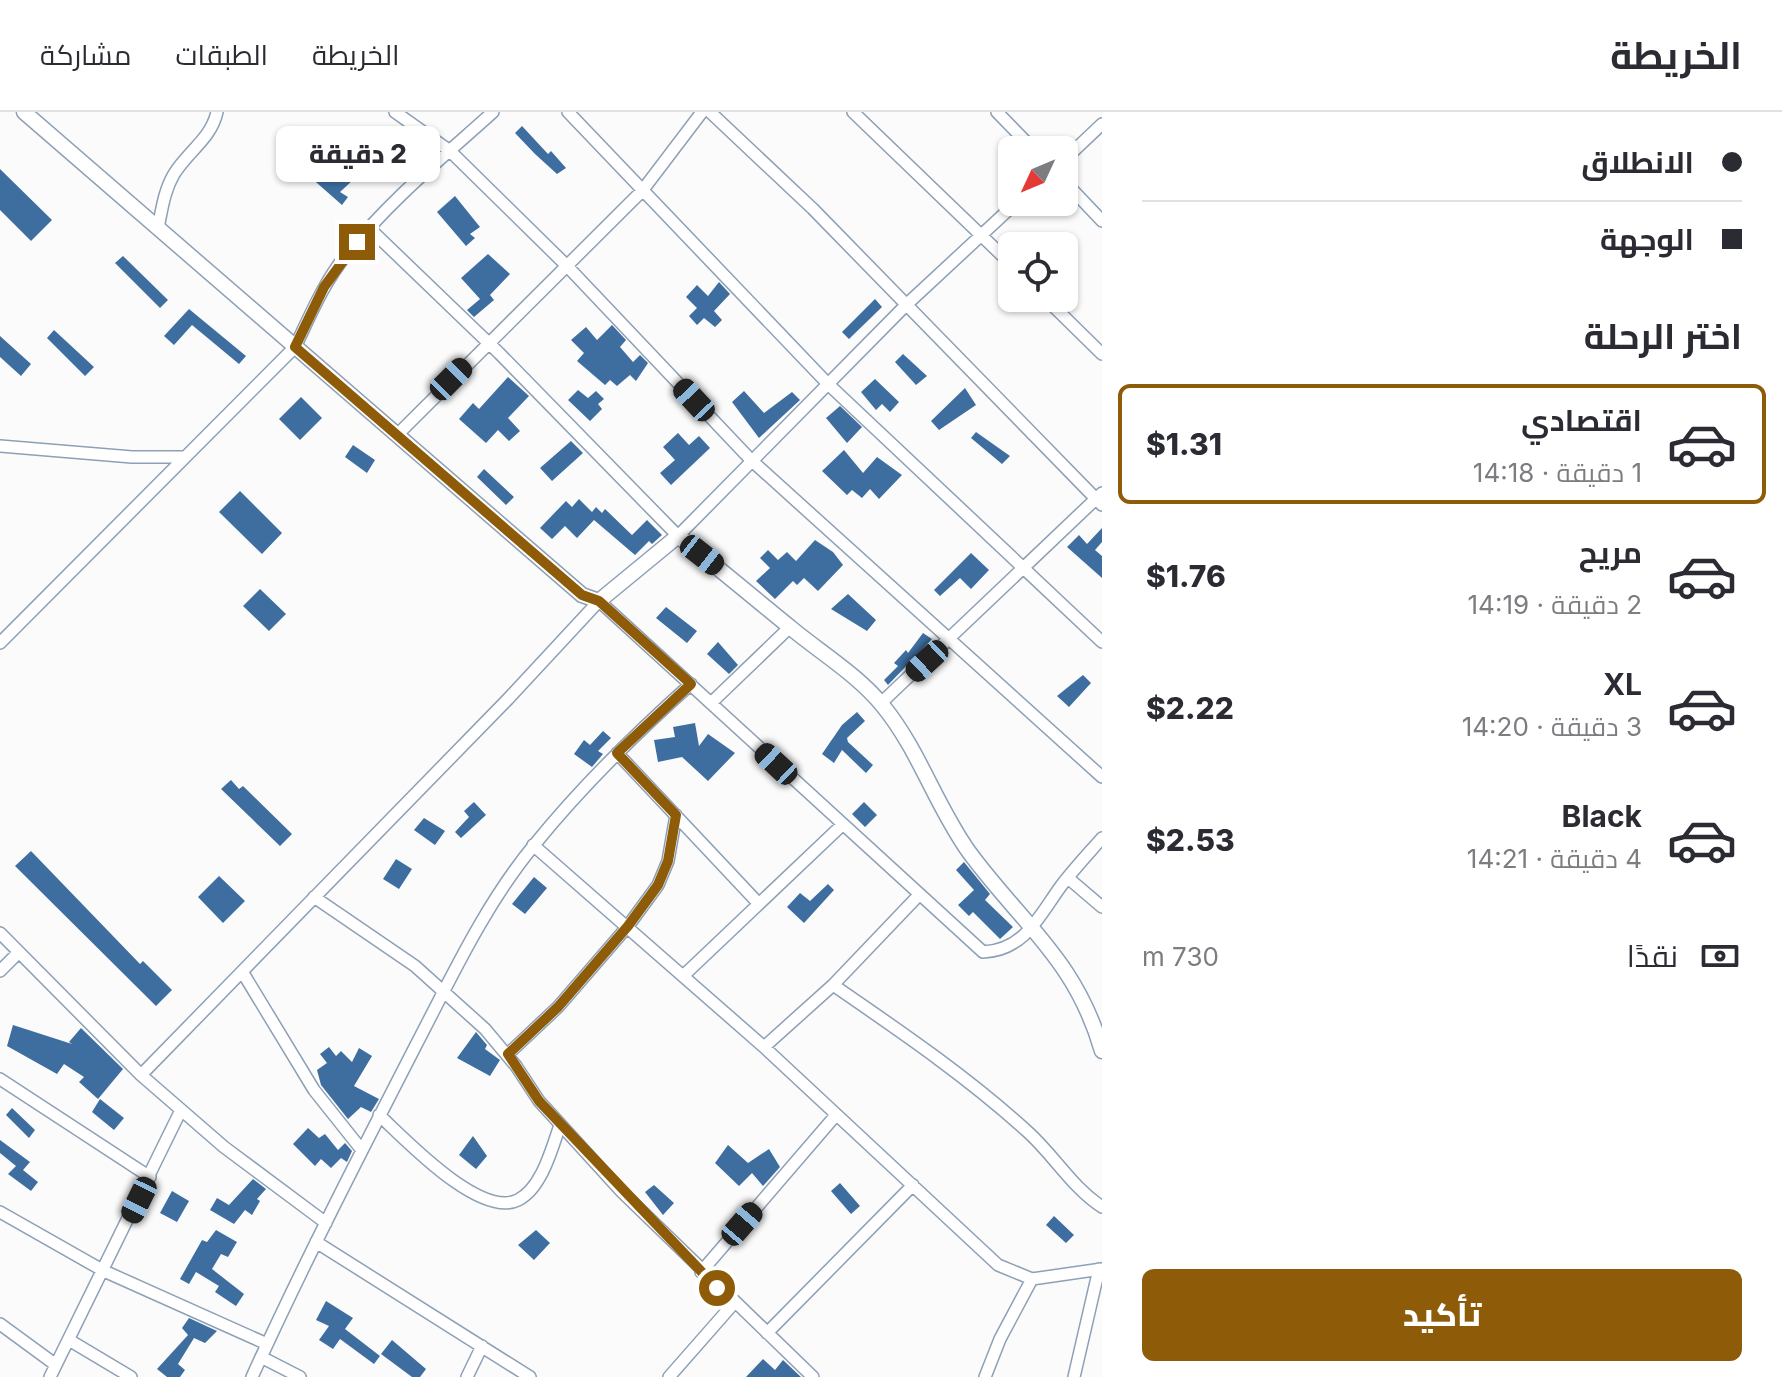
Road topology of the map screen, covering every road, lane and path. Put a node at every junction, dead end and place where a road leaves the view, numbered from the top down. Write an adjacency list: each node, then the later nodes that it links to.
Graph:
1 (24, 112): 18 (street)
2 (217, 112): 18 (street)
3 (395, 112): 13 (street)
4 (493, 112): 13 (street)
5 (568, 112): 14 (street)
6 (702, 112): 14 (street)
7 (710, 112): 23 (street)
8 (853, 112): 20 (street)
9 (997, 112): 11 (street)
10 (1102, 124): 12 (street)
11 (1020, 136)
12 (1078, 147)
13 (450, 151): 19 (street); 22 (street)
14 (642, 191): 22 (street); 28 (street)
15 (1078, 196): 17 (street)
16 (1001, 216): 20 (street)
17 (1102, 221)
18 (158, 228): 26 (street)
19 (369, 228): 25 (street); 26 (street)
20 (981, 234): 21 (street); 23 (street)
21 (998, 251)
22 (567, 266): 25 (street); 32 (street)
23 (906, 305): 28 (street); 33 (street)
24 (1059, 312): 27 (street)
25 (488, 342): 29 (street); 34 (street)
26 (295, 347): 29 (street); 31 (street)
27 (1102, 354)
28 (828, 384): 32 (street); 35 (street)
29 (397, 435): 36 (street)
30 (0, 446): 31 (street)
31 (185, 457): 40 (street)
32 (751, 460): 34 (street); 38 (street)
33 (1100, 499): 35 (street)
34 (678, 536): 36 (street); 37 (street)
35 (1025, 568): 38 (street); 39 (street)
36 (599, 601): 41 (street); 52 (street)
37 (790, 627): 42 (street); 43 (street)
38 (949, 640): 43 (street); 45 (street)
39 (1102, 642)
40 (0, 643)
41 (691, 684): 42 (street); 44 (street)
42 (711, 703): 47 (street)
43 (881, 703): 56 (street)
44 (617, 753): 46 (street); 49 (street)
45 (1102, 777)
46 (676, 815): 53 (street); 55 (street)
47 (841, 826): 51 (street); 53 (street)
48 (1102, 838): 50 (street)
49 (533, 845): 55 (street); 63 (street)
50 (1068, 878): 54 (street); 56 (street)
51 (918, 896): 56 (street); 62 (street)
52 (314, 897): 60 (street); 63 (street)
53 (759, 904): 61 (street)
54 (1102, 907)
55 (628, 926): 61 (street); 66 (street)
56 (1034, 927): 65 (street)
57 (0, 933): 58 (street)
58 (19, 952): 59 (street); 67 (street)
59 (0, 971)
60 (243, 973): 67 (street); 73 (street)
61 (683, 976): 64 (street)
62 (833, 985): 64 (street); 76 (street)
63 (444, 991): 66 (street); 70 (street)
64 (764, 1047): 71 (street)
65 (1102, 1051)
66 (508, 1054): 72 (street)
67 (141, 1075): 69 (street)
68 (0, 1079): 74 (street)
69 (181, 1110): 74 (street); 78 (street)
70 (379, 1115): 72 (street); 73 (street)
71 (836, 1115): 75 (street); 82 (street)
72 (560, 1125): 82 (street)
73 (361, 1149): 78 (street)
74 (150, 1177): 81 (street)
75 (913, 1185): 83 (street); 86 (street)
76 (1102, 1207)
77 (0, 1212): 81 (street)
78 (326, 1223): 79 (street)
79 (316, 1242): 88 (street); 89 (street)
80 (1101, 1269): 83 (street); 101 (street)
81 (104, 1271): 87 (street); 88 (street)
82 (701, 1272): 84 (street)
83 (1032, 1279): 100 (street)
84 (734, 1303): 86 (street); 98 (street)
85 (0, 1324): 91 (street)
86 (767, 1333): 99 (street)
87 (69, 1340): 91 (street); 93 (street)
88 (267, 1344): 90 (street)
89 (482, 1346): 96 (street); 97 (street)
90 (261, 1357): 94 (street); 95 (street)
91 (56, 1365): 92 (street)
92 (50, 1377)
93 (131, 1377)
94 (252, 1377)
95 (300, 1377)
96 (467, 1377)
97 (530, 1377)
98 (670, 1377)
99 (813, 1377)
100 (985, 1377)
101 (1074, 1377)

